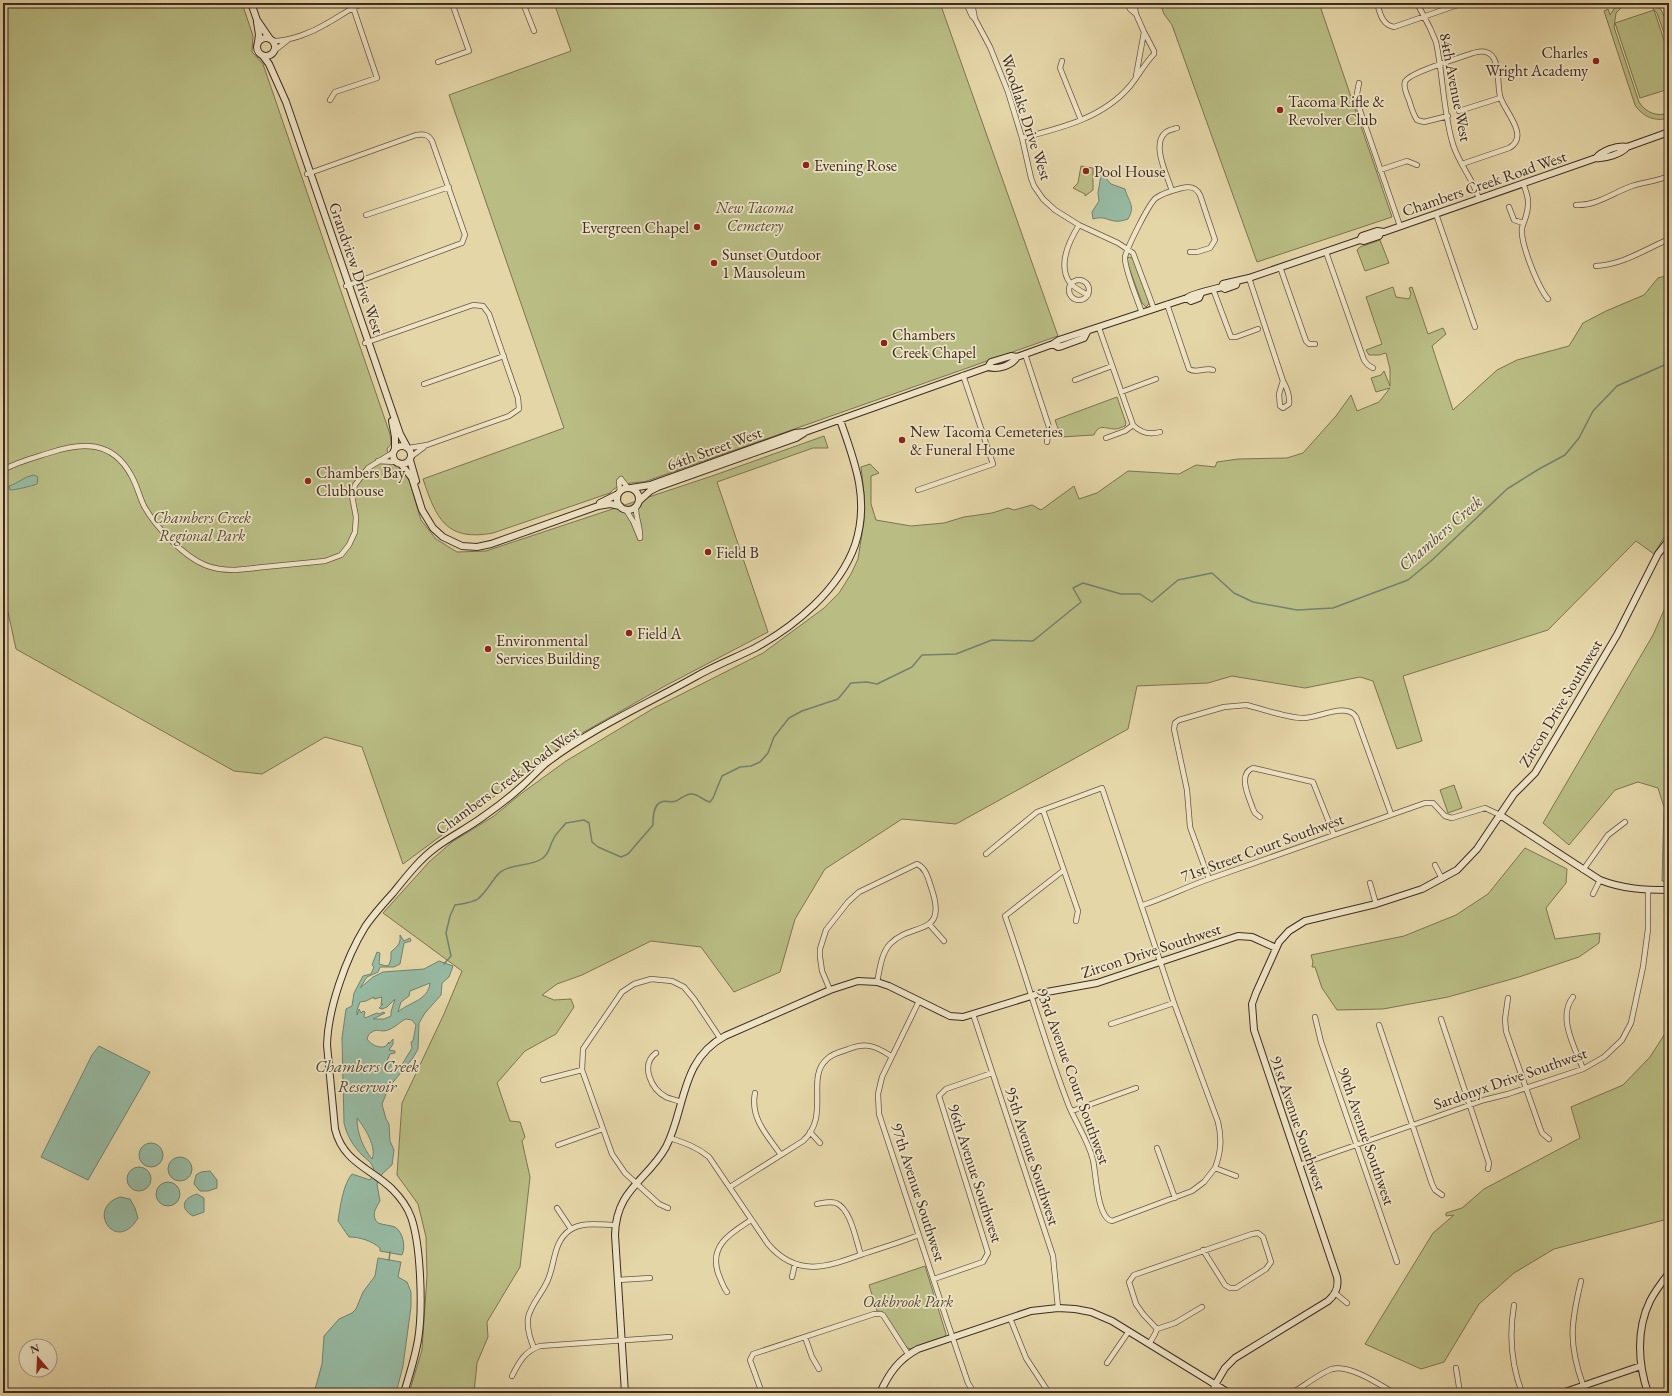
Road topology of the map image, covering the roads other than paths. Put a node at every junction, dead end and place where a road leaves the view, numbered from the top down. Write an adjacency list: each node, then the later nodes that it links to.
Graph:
1 (251, 3): 16 (street)
2 (364, 3): 12 (street)
3 (452, 3): 25 (street)
4 (523, 3): 17 (street)
5 (966, 3): 15 (street, Woodlake Drive West)
6 (972, 3): 15 (street, Woodlake Drive West)
7 (1127, 3): 13 (street)
8 (1134, 3): 13 (street)
9 (1376, 3): 14 (street)
10 (1417, 3): 14 (street, 84th Avenue West)
11 (1463, 3): 14 (street)
12 (353, 7): 19 (street); 31 (street)
13 (1136, 14): 18 (street)
14 (1424, 17): 26 (street, 84th Avenue West)
15 (975, 19): 37 (street, Woodlake Drive West)
16 (257, 20): 20 (street); 21 (street)
17 (534, 31)
18 (1144, 32): 28 (street); 28 (street)
19 (290, 39): 20 (street); 22 (street)
20 (272, 40): 21 (street); 22 (street)
21 (258, 42): 23 (street)
22 (273, 52): 23 (street); 27 (street, Grandview Drive West)
23 (263, 56): 27 (street, Grandview Drive West)
24 (1062, 61): 34 (street)
25 (438, 62)
26 (1440, 64): 30 (street); 33 (street, 84th Avenue West); 33 (street)
27 (276, 77): 41 (street, Grandview Drive West)
28 (1136, 78): 34 (street)
29 (1359, 83): 40 (street)
30 (1500, 98): 32 (street); 38 (street)
31 (330, 100)
32 (1459, 111)
33 (1448, 116): 38 (street, 84th Avenue West)
34 (1081, 120): 37 (street)
35 (1177, 128): 45 (street)
36 (1669, 133): 43 (street, Chambers Creek Road West)
37 (1022, 138): 52 (street, Woodlake Drive West)
38 (1462, 164): 46 (street, 84th Avenue West)
39 (1417, 165): 40 (street)
40 (1380, 170): 53 (street)
41 (309, 174): 44 (street); 62 (street, Grandview Drive West)
42 (1669, 176): 47 (street)
43 (1523, 183): 46 (street, Chambers Creek Road West); 51 (street)
44 (449, 187): 50 (street); 62 (street)
45 (1172, 191): 55 (street); 56 (street)
46 (1479, 199): 49 (street, Chambers Creek Road West)
47 (1576, 205)
48 (1509, 207): 51 (street)
49 (1436, 214): 53 (street, Chambers Creek Road West); 69 (street)
50 (366, 215)
51 (1523, 223): 65 (street)
52 (1079, 225): 55 (street, Woodlake Drive West); 61 (street)
53 (1400, 226): 57 (street, Chambers Creek Road West)
54 (1669, 239): 58 (street)
55 (1128, 250): 67 (street, Woodlake Drive West); 68 (street)
56 (1190, 252)
57 (1326, 252): 59 (street, Chambers Creek Road West); 77 (street)
58 (1596, 266)
59 (1280, 267): 60 (street, Chambers Creek Road West); 73 (street)
60 (1248, 278): 63 (street, Chambers Creek Road West); 82 (street)
61 (1071, 284): 64 (street); 64 (street); 64 (street)
62 (347, 285): 72 (street, Grandview Drive West)
63 (1213, 289): 66 (street, Chambers Creek Road West); 71 (street)
64 (1088, 295)
65 (1548, 299)
66 (1167, 304): 67 (street, Chambers Creek Road West); 78 (street)
67 (1154, 309): 68 (street, Chambers Creek Road West)
68 (1142, 312): 70 (street, Chambers Creek Road West)
69 (1475, 327)
70 (1098, 328): 74 (street, Chambers Creek Road West); 76 (street)
71 (1258, 329)
72 (367, 342): 75 (street); 92 (street, Grandview Drive West); 93 (street, Grandview Drive West)
73 (1315, 344)
74 (1025, 354): 79 (street, Chambers Creek Road West); 90 (street)
75 (504, 356): 83 (street); 91 (street)
76 (1112, 366): 80 (street); 84 (street)
77 (1373, 368)
78 (1213, 370)
79 (963, 376): 85 (street, Chambers Creek Road West); 99 (street)
80 (1075, 380)
81 (1156, 380): 84 (street)
82 (1283, 381): 82 (street)
83 (424, 384)
84 (1121, 392): 86 (street)
85 (840, 420): 87 (street, 64th Street West); 215 (street, Chambers Creek Road West)
86 (1133, 425): 88 (street); 89 (street)
87 (805, 432): 98 (street, 64th Street West); 101 (street, 64th Street West)
88 (1160, 432)
89 (1106, 438)
90 (1047, 442)
91 (427, 445): 92 (street); 94 (street)
92 (408, 447): 93 (street); 94 (street)
93 (394, 451): 95 (street); 96 (street)
94 (411, 458): 96 (street); 105 (street)
95 (378, 461): 96 (street); 97 (street)
96 (399, 463): 105 (street)
97 (3, 470)
98 (629, 488): 100 (street); 100 (street); 101 (street)
99 (918, 490)
100 (619, 493): 102 (street); 105 (street)
101 (637, 504): 103 (street); 103 (street)
102 (620, 506): 103 (street); 105 (street)
103 (626, 510)
104 (1669, 540): 108 (street, Zircon Drive Southwest)
105 (456, 542)
106 (1043, 810): 112 (street); 114 (street); 124 (street)
107 (1391, 814): 108 (street, 71st Street Court Southwest); 111 (street, 71st Street Court Southwest); 116 (street)
108 (1500, 815): 115 (street); 117 (street, Zircon Drive Southwest)
109 (1260, 817): 111 (street)
110 (1625, 822): 115 (street)
111 (1334, 834): 116 (street, 71st Street Court Southwest)
112 (986, 854)
113 (1435, 865): 117 (street)
114 (1064, 870): 125 (street); 132 (street, 93rd Avenue Court Southwest)
115 (1583, 870): 118 (street)
116 (1209, 879): 124 (street, 71st Street Court Southwest)
117 (1442, 880): 123 (street, Zircon Drive Southwest)
118 (1600, 880): 120 (street); 122 (street)
119 (1370, 883): 123 (street)
120 (1648, 890): 121 (street); 145 (street, Sardonyx Drive Southwest)
121 (1669, 890)
122 (1593, 894)
123 (1376, 904): 128 (street, Zircon Drive Southwest)
124 (1142, 905): 129 (street)
125 (1076, 921)
126 (929, 924): 127 (street); 130 (street); 131 (street)
127 (944, 941)
128 (1276, 948): 129 (street, Zircon Drive Southwest); 165 (street, 91st Avenue Southwest)
129 (1161, 961): 132 (street, Zircon Drive Southwest); 136 (street)
130 (877, 982): 131 (street, Zircon Drive Southwest); 135 (street, Zircon Drive Southwest)
131 (830, 990): 142 (street, Zircon Drive Southwest)
132 (1031, 995): 137 (street, Zircon Drive Southwest); 154 (street, 93rd Avenue Court Southwest)
133 (1573, 996): 145 (street)
134 (1508, 998): 150 (street)
135 (919, 1001): 137 (street, Zircon Drive Southwest); 144 (street, 97th Avenue Southwest)
136 (1174, 1003): 140 (street); 166 (street)
137 (973, 1014): 147 (street, 95th Avenue Southwest)
138 (1315, 1017): 162 (street, 90th Avenue Southwest)
139 (1441, 1019): 153 (street)
140 (1111, 1024)
141 (1378, 1025): 155 (street)
142 (720, 1038): 146 (street); 152 (street, Zircon Drive Southwest)
143 (656, 1053): 152 (street)
144 (892, 1056): 157 (street); 179 (street, 97th Avenue Southwest)
145 (1583, 1069): 150 (street, Sardonyx Drive Southwest)
146 (582, 1070): 148 (street); 156 (street)
147 (992, 1073): 188 (street, 96th Avenue Southwest); 197 (street, 95th Avenue Southwest)
148 (543, 1080)
149 (1136, 1088): 154 (street)
150 (1526, 1088): 153 (street, Sardonyx Drive Southwest); 159 (street)
151 (755, 1093): 164 (street)
152 (681, 1102): 158 (street, Zircon Drive Southwest)
153 (1469, 1106): 155 (street, Sardonyx Drive Southwest); 167 (street)
154 (1072, 1111): 172 (street, 93rd Avenue Court Southwest)
155 (1413, 1126): 162 (street, Sardonyx Drive Southwest); 171 (street)
156 (603, 1129): 161 (street); 169 (street)
157 (810, 1132): 160 (street); 164 (street)
158 (670, 1138): 169 (street, Zircon Drive Southwest); 170 (street)
159 (1549, 1140)
160 (820, 1143)
161 (558, 1145)
162 (1356, 1145): 165 (street, Sardonyx Drive Southwest); 182 (street, 90th Avenue Southwest)
163 (1157, 1148): 172 (street)
164 (781, 1155): 170 (street)
165 (1299, 1165): 193 (street, 91st Avenue Southwest)
166 (1215, 1168): 168 (street); 172 (street)
167 (1488, 1169)
168 (1236, 1176)
169 (636, 1183): 175 (street); 177 (street, Zircon Drive Southwest)
170 (730, 1187): 176 (street)
171 (1442, 1195)
172 (1174, 1198)
173 (817, 1204): 181 (street)
174 (557, 1208): 178 (street)
175 (668, 1208)
176 (751, 1220): 183 (street); 192 (street)
177 (615, 1225): 178 (street); 189 (street, Zircon Drive Southwest)
178 (571, 1229): 186 (street)
179 (919, 1235): 181 (street); 188 (street, 97th Avenue Southwest)
180 (1204, 1250): 180 (street); 199 (street)
181 (861, 1255): 183 (street)
182 (1397, 1262)
183 (795, 1264): 185 (street)
184 (1669, 1273): 209 (street)
185 (792, 1277)
186 (549, 1278): 190 (street); 206 (street)
187 (650, 1278): 189 (street)
188 (934, 1279): 201 (street, 97th Avenue Southwest)
189 (618, 1280): 204 (street, Zircon Drive Southwest)
190 (555, 1281)
191 (1582, 1281): 214 (street)
192 (728, 1292)
193 (1335, 1293): 194 (street); 213 (street)
194 (1347, 1303)
195 (1514, 1305): 226 (street)
196 (1202, 1307): 199 (street)
197 (1058, 1308): 198 (street); 200 (street)
198 (1010, 1318): 201 (street); 220 (street)
199 (1157, 1329): 205 (street)
200 (1129, 1331): 205 (street); 208 (street)
201 (952, 1336): 207 (street); 219 (street, 97th Avenue Southwest)
202 (670, 1337): 204 (street)
203 (805, 1337): 207 (street); 211 (street); 217 (street)
204 (622, 1340): 206 (street); 216 (street, Zircon Drive Southwest)
205 (1149, 1344): 213 (street)
206 (534, 1348): 212 (street)
207 (908, 1354): 218 (street)
208 (1107, 1363)
209 (1641, 1366): 214 (street); 228 (street)
210 (1456, 1368): 225 (street)
211 (819, 1369)
212 (512, 1376)
213 (1215, 1385): 221 (street); 222 (street)
214 (1584, 1385): 227 (street)
215 (404, 1393)
216 (625, 1393)
217 (762, 1393)
218 (880, 1393)
219 (974, 1393)
220 (1049, 1393)
221 (1211, 1393)
222 (1229, 1393)
223 (1292, 1393): 224 (street)
224 (1394, 1393)
225 (1460, 1393)
226 (1522, 1393)
227 (1562, 1393)
228 (1648, 1393)

